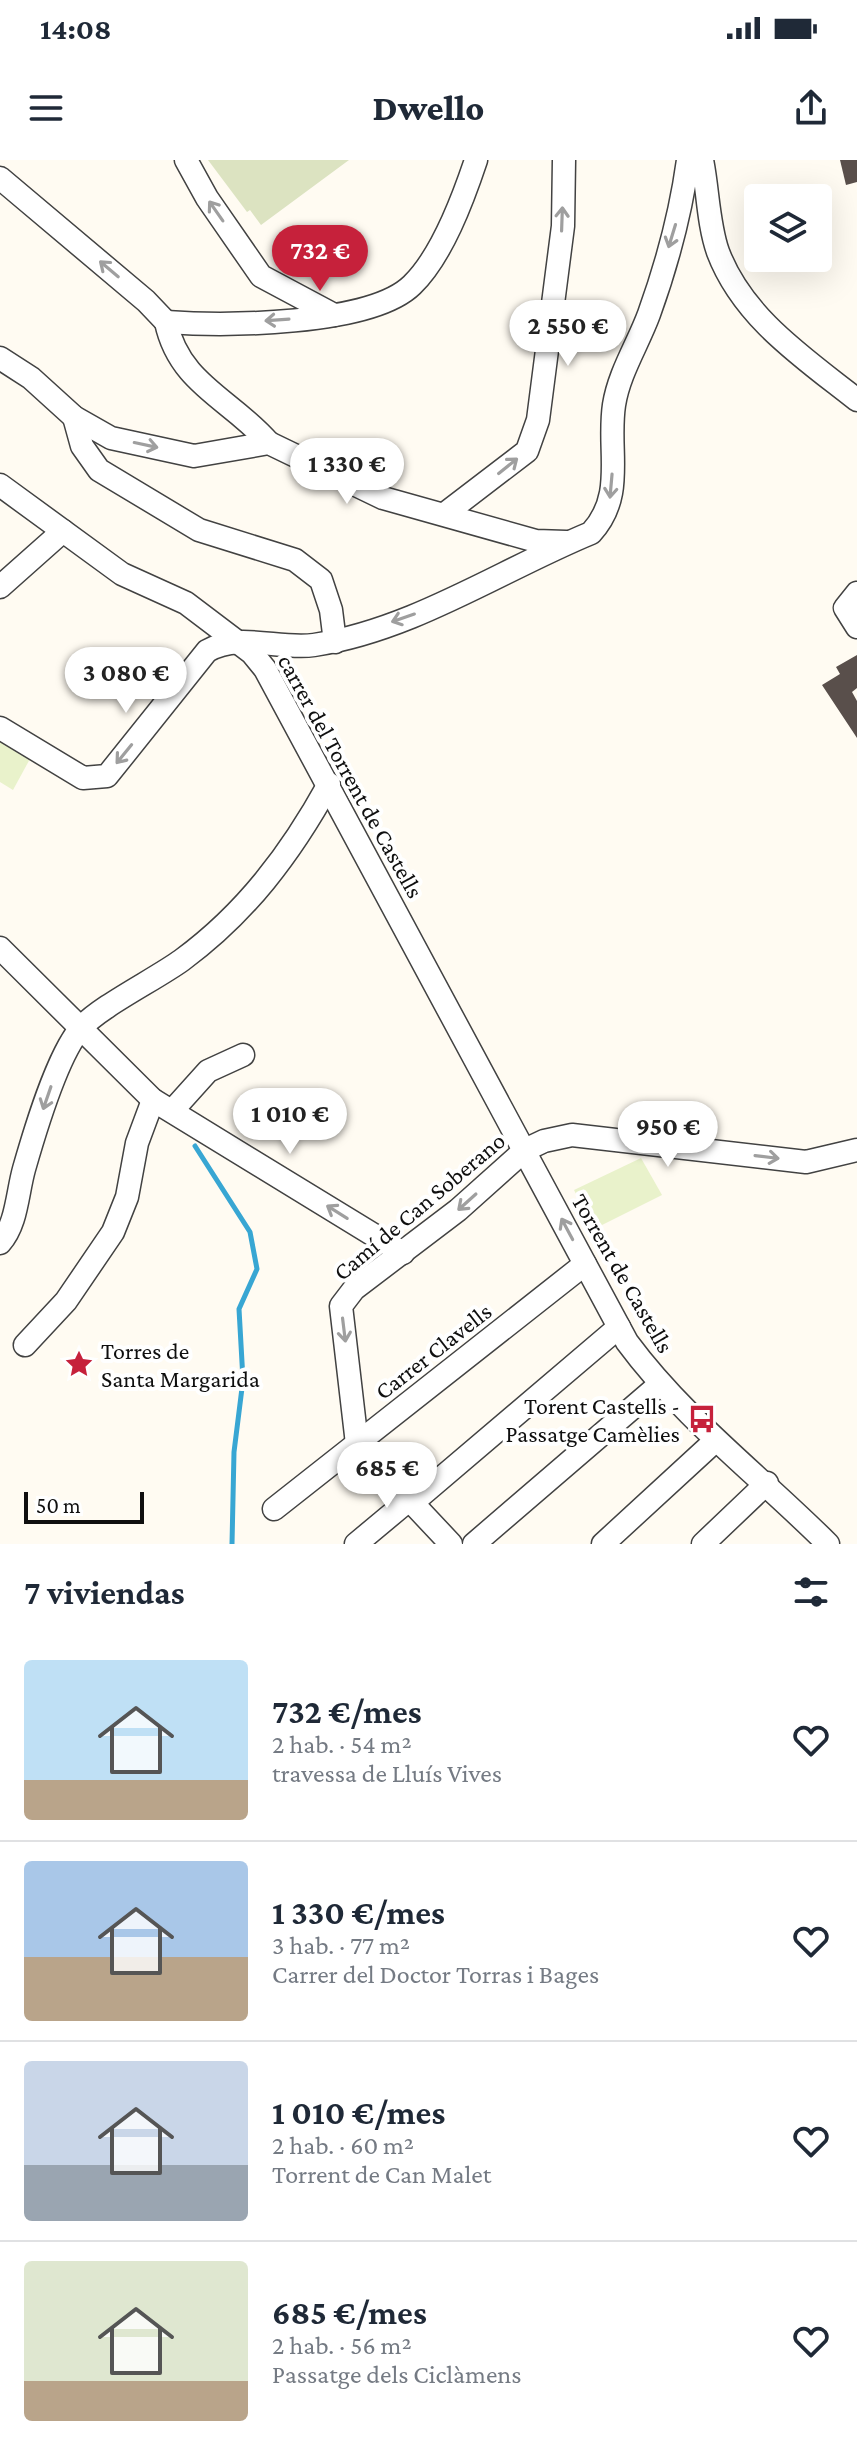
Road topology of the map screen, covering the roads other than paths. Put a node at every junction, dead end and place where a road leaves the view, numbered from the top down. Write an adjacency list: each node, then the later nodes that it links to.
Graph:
1 (186, 160): 7 (street, one-way to 1)
2 (476, 160): 7 (street)
3 (564, 160): 14 (street, one-way to 3)
4 (688, 160): 16 (street, one-way to 16)
5 (702, 160): 10 (street)
6 (0, 178): 8 (street, one-way to 6)
7 (334, 315): 8 (street, one-way to 8)
8 (166, 322): 12 (street)
9 (0, 358): 11 (street)
10 (857, 400)
11 (74, 417): 12 (street, one-way to 12); 21 (street)
12 (269, 443): 14 (street)
13 (0, 485): 15 (street, carrer del Torrent de Castells)
14 (446, 513): 16 (street)
15 (63, 531): 17 (street); 20 (street, carrer del Torrent de Castells)
16 (571, 542): 21 (street, one-way to 21)
17 (0, 587)
18 (857, 593): 19 (street)
19 (857, 627)
20 (235, 641): 21 (street); 22 (street, one-way to 22); 23 (street, carrer del Torrent de Castells)
21 (335, 642)
22 (0, 728)
23 (329, 784): 25 (street); 28 (street, carrer del Torrent de Castells)
24 (0, 948): 25 (street)
25 (81, 1028): 27 (street); 30 (street, one-way to 30)
26 (243, 1055): 27 (street)
27 (162, 1105): 31 (street, one-way to 27); 34 (street)
28 (525, 1150): 29 (street, Camí de Can Soberano, one-way to 29); 31 (street, Camí de Can Soberano, one-way to 31); 32 (street, Torrent de Castells, one-way to 28)
29 (857, 1150)
30 (0, 1243)
31 (403, 1253): 37 (street, Camí de Can Soberano, one-way to 37)
32 (585, 1264): 33 (street, Torrent de Castells); 37 (street, Carrer Clavells)
33 (619, 1327): 35 (street, Torrent de Castells); 39 (street)
34 (25, 1345)
35 (659, 1385): 36 (street, Torrent de Castells); 43 (street)
36 (715, 1441): 38 (street, Torrent de Castells); 44 (street)
37 (357, 1444): 39 (street); 40 (street, Carrer Clavells)
38 (767, 1483): 45 (street); 46 (street, Torrent de Castells)
39 (412, 1503): 41 (street); 42 (street)
40 (274, 1509)
41 (356, 1544)
42 (451, 1544)
43 (474, 1544)
44 (603, 1544)
45 (703, 1544)
46 (827, 1544)

